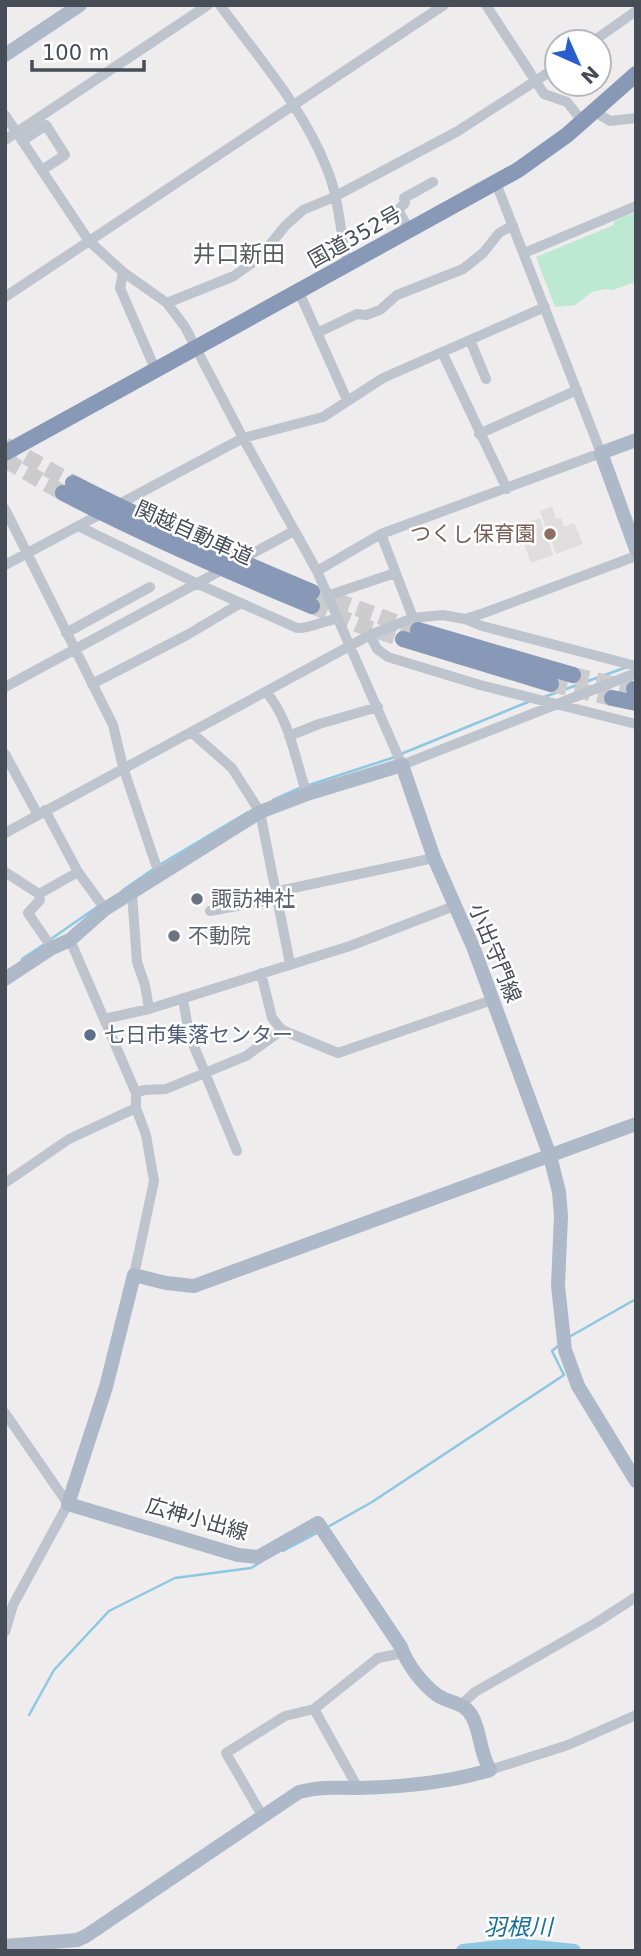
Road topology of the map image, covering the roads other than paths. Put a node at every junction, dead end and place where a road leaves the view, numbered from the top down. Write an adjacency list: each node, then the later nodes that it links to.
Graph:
1 (80, 5): 8 (main road)
2 (208, 5): 16 (street)
3 (220, 5): 12 (street)
4 (444, 5): 12 (street)
5 (485, 5): 11 (street)
6 (636, 11): 7 (street)
7 (612, 28)
8 (5, 55)
9 (636, 74): 14 (highway, 国道352号)
10 (543, 77): 11 (street)
11 (536, 82): 14 (street); 21 (street)
12 (294, 106): 21 (street); 25 (street)
13 (5, 115): 16 (street)
14 (588, 116): 15 (street); 20 (highway, 国道352号)
15 (636, 118)
16 (19, 137): 17 (street); 18 (street); 18 (street)
17 (5, 140)
18 (42, 170): 25 (street)
19 (433, 182): 24 (street)
20 (496, 183): 23 (street); 27 (highway, 国道352号)
21 (334, 197): 27 (street); 31 (street)
22 (636, 206): 26 (street)
23 (513, 225): 26 (street); 33 (street)
24 (407, 226)
25 (89, 241): 28 (street); 30 (street)
26 (524, 253): 32 (street)
27 (350, 264): 29 (highway, 国道352号)
28 (123, 272): 31 (street); 37 (street)
29 (299, 292): 33 (street); 35 (highway, 国道352号)
30 (5, 297)
31 (167, 303): 35 (street)
32 (545, 307): 34 (street); 39 (street)
33 (317, 333): 40 (street)
34 (470, 340): 36 (street); 38 (street)
35 (196, 348): 37 (highway, 国道352号); 42 (street)
36 (442, 352): 40 (street); 41 (street)
37 (156, 371): 44 (highway, 国道352号)
38 (486, 379)
39 (577, 390): 41 (street); 45 (street)
40 (347, 400): 42 (street)
41 (479, 434): 47 (street)
42 (243, 438): 49 (street); 50 (street)
43 (636, 440): 45 (main road)
44 (8, 448)
45 (601, 453): 47 (street); 52 (main road)
46 (68, 488): 60 (highway, 関越自動車道)
47 (507, 489): 51 (street)
48 (5, 509): 53 (street)
49 (85, 524): 53 (street); 58 (street)
50 (294, 531): 56 (street); 58 (street)
51 (382, 534): 56 (street); 57 (street)
52 (636, 549)
53 (27, 553): 55 (street); 65 (street)
54 (636, 556): 63 (street)
55 (5, 565)
56 (317, 571): 60 (street)
57 (395, 573): 60 (street); 64 (street)
58 (198, 584): 61 (street); 68 (street)
59 (150, 587): 65 (street)
60 (317, 598): 62 (street)
61 (241, 603): 62 (street); 71 (street)
62 (336, 619): 67 (street)
63 (465, 619): 64 (street); 69 (street)
64 (411, 629): 66 (street); 70 (highway); 72 (highway)
65 (66, 633): 68 (street)
66 (370, 635): 67 (street); 77 (street)
67 (348, 645): 75 (street); 78 (street)
68 (74, 650): 71 (street); 73 (street)
69 (636, 666)
70 (573, 675)
71 (92, 684): 84 (street)
72 (551, 684)
73 (5, 688)
74 (635, 689): 76 (highway); 77 (street)
75 (266, 692): 80 (street); 81 (street)
76 (611, 698)
77 (559, 703): 79 (street); 83 (street)
78 (378, 707): 81 (street); 83 (street)
79 (636, 724)
80 (191, 732): 84 (street); 88 (street)
81 (289, 736): 87 (street)
82 (5, 754): 85 (street)
83 (401, 765): 87 (main road); 91 (main road, 小出守門線)
84 (123, 767): 89 (street); 94 (street)
85 (16, 774): 86 (street); 89 (street)
86 (5, 780)
87 (307, 793): 88 (main road)
88 (260, 812): 94 (main road); 97 (street)
89 (41, 813): 90 (street); 93 (street)
90 (5, 833)
91 (435, 858): 97 (street); 98 (main road, 小出守門線)
92 (5, 872): 95 (street)
93 (78, 872): 95 (street); 99 (street)
94 (159, 874): 96 (main road)
95 (39, 894): 102 (street)
96 (132, 894): 99 (main road); 108 (street)
97 (276, 895): 100 (street); 103 (street)
98 (454, 906): 103 (street); 107 (main road, 小出守門線)
99 (105, 909): 101 (main road)
100 (210, 911)
101 (70, 940): 102 (main road); 109 (street)
102 (52, 948): 105 (main road)
103 (290, 964): 104 (street)
104 (261, 974): 106 (street); 110 (street)
105 (5, 979)
106 (183, 999): 108 (street); 111 (street)
107 (492, 1000): 110 (street); 116 (main road, 小出守門線)
108 (149, 1009): 109 (street)
109 (104, 1019): 112 (street)
110 (282, 1030): 111 (street)
111 (203, 1073): 112 (street); 115 (street)
112 (136, 1093): 113 (street)
113 (136, 1108): 117 (street); 118 (street)
114 (636, 1124): 116 (main road)
115 (237, 1151)
116 (550, 1156): 118 (main road); 120 (main road, 小出守門線)
117 (5, 1183)
118 (134, 1275): 121 (main road)
119 (5, 1413): 121 (street)
120 (636, 1481)
121 (68, 1504): 123 (street); 124 (main road, 広神小出線)
122 (636, 1597): 125 (street)
123 (5, 1632)
124 (403, 1653): 125 (main road, 広神小出線); 126 (street)
125 (462, 1704): 128 (main road)
126 (314, 1709): 129 (street); 130 (street)
127 (636, 1715): 128 (street)
128 (491, 1770): 129 (main road)
129 (358, 1788): 130 (main road)
130 (264, 1817): 131 (main road)
131 (5, 1946)

